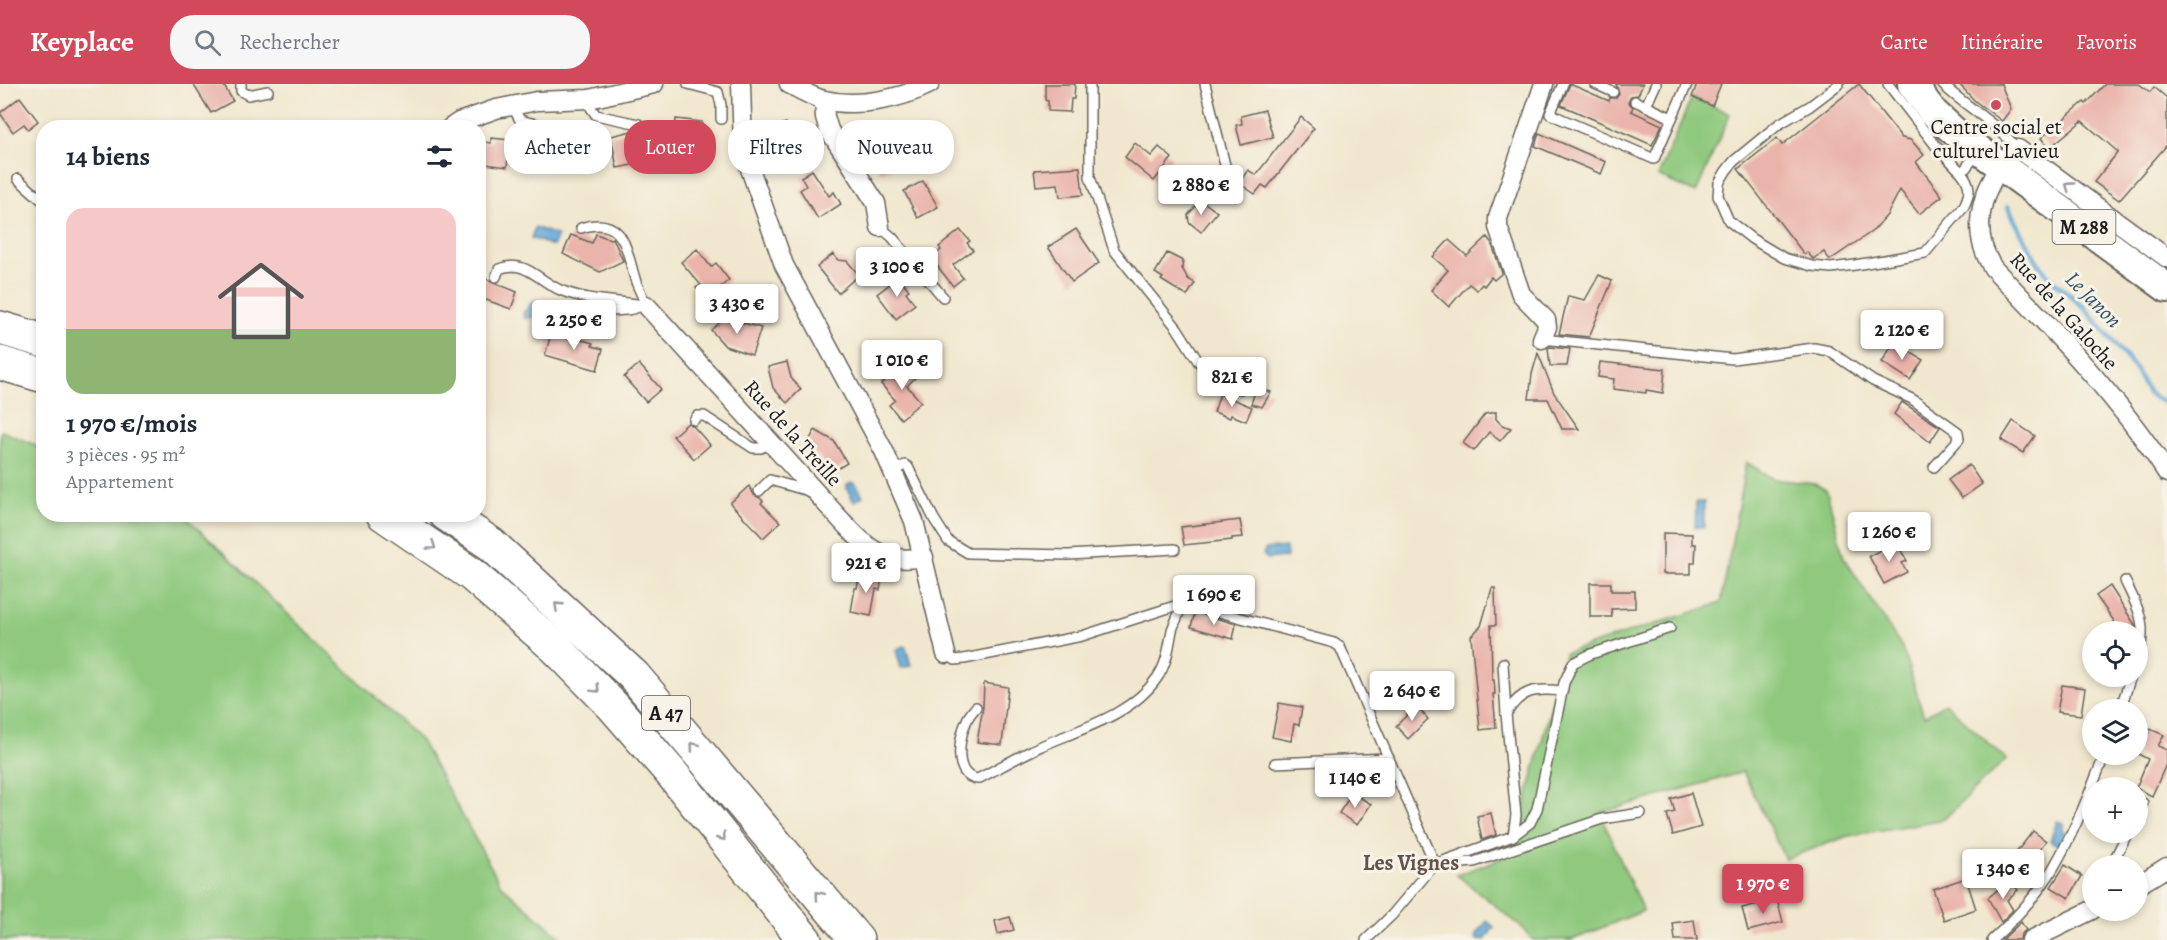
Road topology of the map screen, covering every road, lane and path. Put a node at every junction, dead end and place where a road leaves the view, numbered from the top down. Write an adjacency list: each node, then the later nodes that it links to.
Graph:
1 (241, 84): 18 (lane)
2 (654, 84): 20 (street)
3 (688, 84): 26 (lane)
4 (741, 84): 52 (street)
5 (789, 84): 21 (street)
6 (930, 84): 21 (street)
7 (1090, 84): 48 (lane)
8 (1205, 84): 31 (lane)
9 (1544, 84): 45 (street)
10 (1563, 84): 25 (lane)
11 (1595, 84): 19 (lane)
12 (1656, 84): 24 (lane)
13 (1687, 84): 25 (lane)
14 (1839, 84): 32 (lane)
15 (1888, 84): 32 (lane)
16 (1912, 84): 30 (main road, M 288)
17 (1942, 84): 30 (lane)
18 (268, 91)
19 (1613, 92)
20 (589, 99): 23 (street); 29 (lane)
21 (824, 100): 35 (street)
22 (1635, 101): 24 (lane)
23 (512, 106): 27 (street); 28 (lane)
24 (1646, 106): 25 (lane)
25 (1672, 118)
26 (721, 119)
27 (465, 120)
28 (520, 120)
29 (624, 121)
30 (1999, 155): 32 (lane); 37 (street, one-way to 30); 39 (main road, M 288); 53 (street, Rue de la Galoche)
31 (1225, 165)
32 (1962, 173)
33 (18, 178): 34 (lane)
34 (36, 195)
35 (880, 227): 40 (lane)
36 (581, 228): 41 (lane)
37 (2167, 258)
38 (496, 277): 41 (lane)
39 (2167, 288)
40 (942, 297)
41 (646, 305): 43 (lane); 50 (street, Rue de la Treille)
42 (0, 328): 44 (highway)
43 (572, 331)
44 (36, 338)
45 (1542, 339): 51 (lane)
46 (0, 363): 47 (highway)
47 (36, 374)
48 (1240, 389)
49 (694, 420): 50 (lane)
50 (771, 442): 55 (street, Rue de la Treille)
51 (1934, 467)
52 (893, 472): 58 (lane); 59 (street)
53 (2167, 472)
54 (759, 491): 55 (lane)
55 (817, 494): 59 (street, Rue de la Treille)
56 (394, 522): 78 (highway, A 47, one-way to 78)
57 (458, 522): 79 (highway, A 47, one-way to 57)
58 (1176, 549)
59 (924, 557): 64 (street)
60 (2125, 581): 62 (lane)
61 (1181, 604): 64 (lane); 67 (lane); 69 (lane)
62 (2142, 621)
63 (1670, 628): 66 (lane)
64 (946, 654)
65 (1503, 663): 68 (lane)
66 (1562, 691): 68 (lane); 73 (lane)
67 (975, 707)
68 (1506, 714): 73 (lane)
69 (1389, 758): 70 (lane); 74 (lane)
70 (1275, 763)
71 (2101, 765): 81 (lane)
72 (1641, 813): 74 (lane)
73 (1513, 836): 74 (lane)
74 (1435, 864): 80 (lane)
75 (2167, 867): 76 (street)
76 (2148, 879)
77 (2082, 915): 82 (street)
78 (805, 940)
79 (857, 940)
80 (1366, 940)
81 (1992, 940)
82 (2031, 940)

